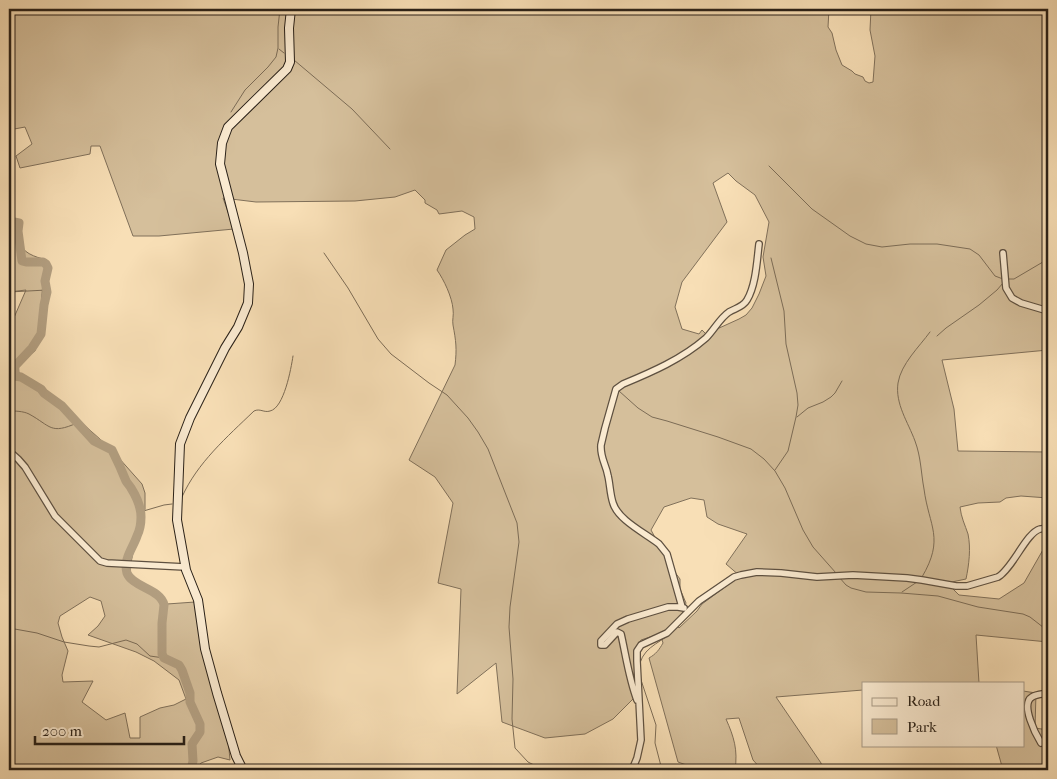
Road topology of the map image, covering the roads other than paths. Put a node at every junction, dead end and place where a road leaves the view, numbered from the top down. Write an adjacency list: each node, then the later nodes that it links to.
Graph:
1 (291, 9): 7 (street)
2 (759, 244): 8 (street)
3 (1003, 252): 4 (street)
4 (1048, 311)
5 (9, 451): 7 (street)
6 (1048, 530): 8 (street)
7 (185, 567): 12 (street)
8 (685, 609): 10 (street); 10 (street)
9 (1048, 693): 11 (street)
10 (639, 707): 13 (street)
11 (1041, 743)
12 (243, 770)
13 (632, 770)

